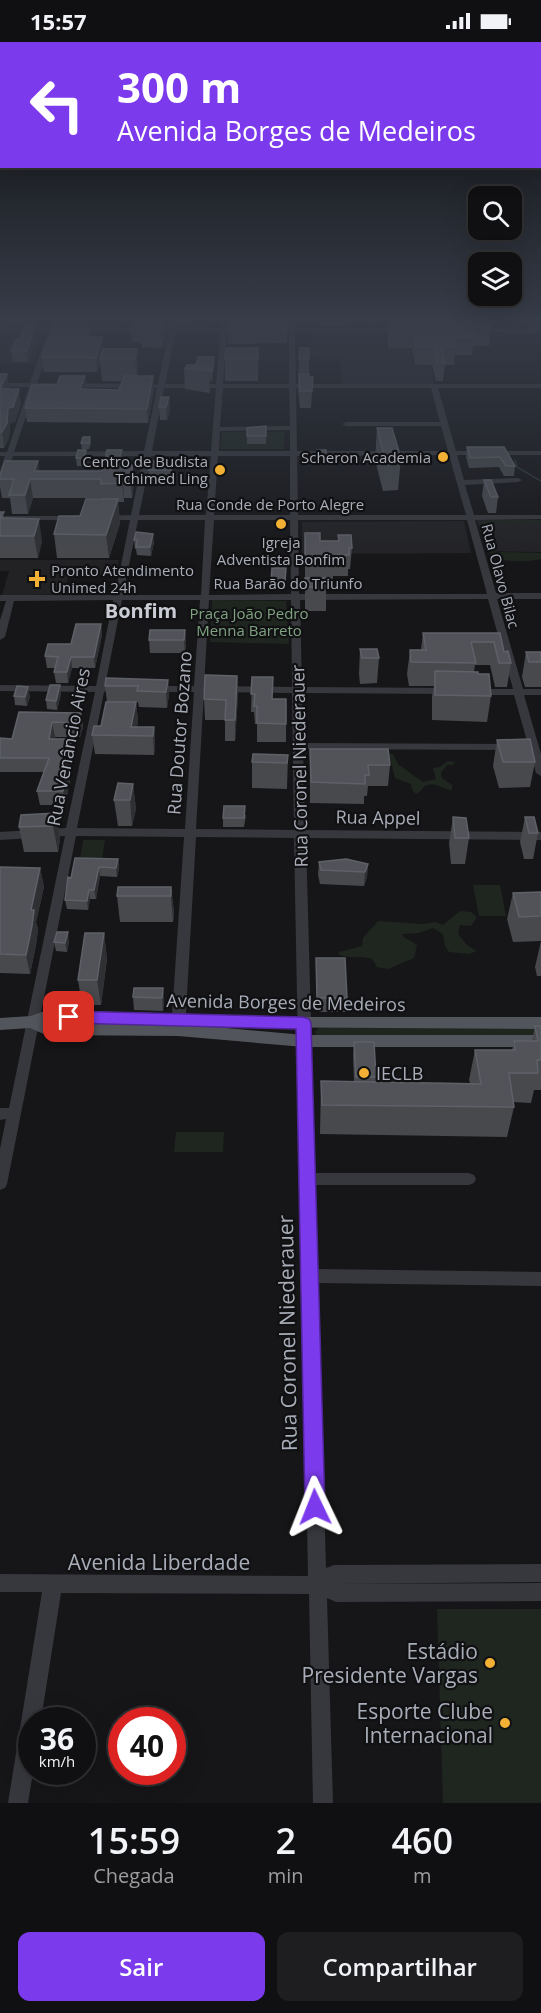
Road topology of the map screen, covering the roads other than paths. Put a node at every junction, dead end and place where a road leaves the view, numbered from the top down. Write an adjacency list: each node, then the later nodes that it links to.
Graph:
1 (28, 400): 16 (street)
2 (158, 400): 10 (street, Rua Venâncio Aires)
3 (218, 400): 9 (street, Rua Doutor Bozano)
4 (293, 400): 8 (street, Rua Coronel Niederauer)
5 (438, 400): 7 (street, Rua Olavo Bilac)
6 (346, 424): 7 (street)
7 (444, 424): 13 (street, Rua Olavo Bilac)
8 (294, 428): 9 (street); 12 (street, Rua Coronel Niederauer)
9 (216, 429): 11 (street, Rua Doutor Bozano)
10 (148, 453): 11 (street); 16 (street); 24 (street, Rua Venâncio Aires)
11 (214, 453): 12 (street); 25 (street, Rua Doutor Bozano)
12 (295, 453): 13 (street); 20 (street, Rua Coronel Niederauer)
13 (452, 453): 14 (street); 19 (street, Rua Olavo Bilac)
14 (541, 453)
15 (0, 454): 16 (street)
16 (9, 454): 18 (street)
17 (518, 480): 19 (street)
18 (0, 482)
19 (460, 483): 21 (street, Rua Olavo Bilac)
20 (295, 517): 21 (street, Rua Conde de Porto Alegre); 25 (street, Rua Conde de Porto Alegre); 27 (street, Rua Coronel Niederauer)
21 (469, 517): 22 (street, Rua Conde de Porto Alegre); 28 (street, Rua Olavo Bilac)
22 (541, 517)
23 (0, 518): 24 (street, Rua Conde de Porto Alegre)
24 (134, 518): 25 (street, Rua Conde de Porto Alegre); 31 (street, Rua Venâncio Aires)
25 (210, 518): 26 (street, Rua Doutor Bozano)
26 (205, 596): 27 (street, Rua Barão do Triunfo); 31 (street, Rua Barão do Triunfo); 38 (street, Rua Doutor Bozano)
27 (295, 596): 28 (street, Rua Barão do Triunfo); 39 (street, Rua Coronel Niederauer)
28 (491, 596): 29 (street, Rua Barão do Triunfo); 40 (street, Rua Olavo Bilac)
29 (541, 596)
30 (11, 597): 31 (street, Rua Barão do Triunfo); 32 (street, Rua Barão do Triunfo); 33 (street)
31 (118, 597): 35 (street, Rua Venâncio Aires)
32 (0, 598)
33 (0, 636)
34 (0, 688): 35 (street)
35 (99, 689): 36 (street); 45 (street, Rua Venâncio Aires)
36 (118, 689)
37 (141, 689): 38 (street)
38 (200, 689): 39 (street); 46 (street, Rua Doutor Bozano)
39 (297, 690): 40 (street); 42 (street, Rua Coronel Niederauer)
40 (518, 692): 41 (street); 43 (street, Rua Olavo Bilac)
41 (541, 692)
42 (298, 746): 43 (street); 47 (street, Rua Coronel Niederauer)
43 (534, 748): 44 (street, Rua Olavo Bilac)
44 (541, 773)
45 (70, 832): 46 (street, Rua Appel); 48 (street, Rua Appel); 50 (street, Rua Venâncio Aires)
46 (191, 833): 47 (street, Rua Appel); 54 (street, Rua Doutor Bozano)
47 (300, 834): 49 (street, Rua Appel); 51 (street, Rua Coronel Niederauer)
48 (0, 836)
49 (541, 836)
50 (32, 1022): 53 (main road, Avenida Borges de Medeiros); 54 (main road, Avenida Borges de Medeiros); 57 (street, Rua Venâncio Aires)
51 (303, 1023): 52 (main road, Avenida Borges de Medeiros); 54 (main road, Avenida Borges de Medeiros); 55 (street, Rua Coronel Niederauer)
52 (541, 1023)
53 (0, 1024)
54 (178, 1025): 55 (main road, Avenida Borges de Medeiros)
55 (304, 1041): 56 (main road, Avenida Borges de Medeiros); 58 (street, Rua Coronel Niederauer)
56 (541, 1041)
57 (7, 1113): 60 (street, Rua Venâncio Aires)
58 (307, 1179): 59 (street); 61 (street, Rua Coronel Niederauer)
59 (469, 1179)
60 (0, 1184)
61 (309, 1276): 62 (street); 66 (street, Rua Coronel Niederauer)
62 (541, 1279)
63 (541, 1573): 66 (street, Avenida Liberdade)
64 (0, 1583): 65 (street, Avenida Liberdade)
65 (53, 1583): 66 (street, Avenida Liberdade); 68 (street)
66 (317, 1585): 67 (street, Avenida Liberdade); 69 (street, Rua Coronel Niederauer)
67 (541, 1592)
68 (18, 1803)
69 (323, 1803)

